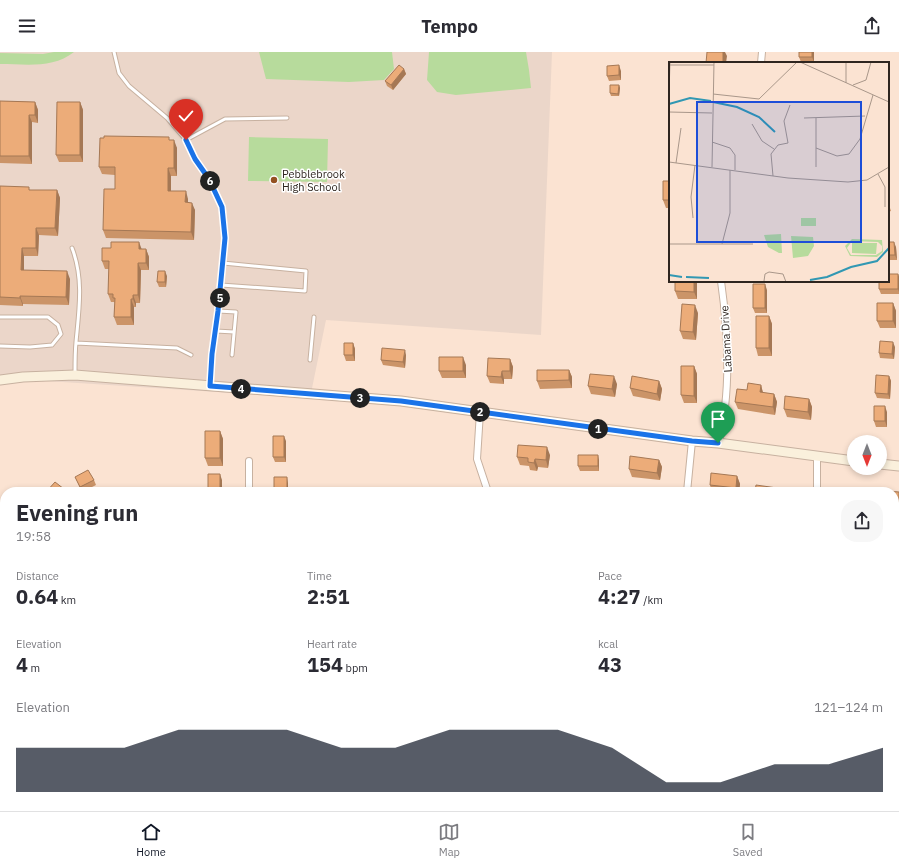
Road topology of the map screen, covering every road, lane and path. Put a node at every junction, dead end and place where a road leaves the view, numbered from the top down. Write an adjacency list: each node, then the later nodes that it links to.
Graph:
1 (114, 52): 5 (lane)
2 (762, 52): 3 (street)
3 (761, 62)
4 (287, 118): 5 (lane)
5 (186, 140): 7 (lane)
6 (72, 248): 15 (lane)
7 (223, 263): 9 (lane); 9 (lane)
8 (721, 282): 25 (street, Labama Drive)
9 (221, 285): 10 (lane)
10 (218, 311): 13 (lane); 14 (lane)
11 (0, 317): 16 (lane)
12 (314, 317): 19 (lane)
13 (216, 331): 14 (lane); 22 (lane)
14 (234, 332): 18 (lane)
15 (76, 343): 17 (lane); 20 (lane)
16 (0, 346)
17 (192, 355)
18 (232, 355)
19 (310, 360)
20 (74, 375): 21 (street); 22 (street)
21 (0, 380)
22 (210, 386): 23 (street)
23 (480, 412): 24 (street); 32 (street)
24 (692, 441): 25 (street); 33 (street)
25 (718, 443): 26 (street)
26 (817, 456): 27 (street); 34 (street)
27 (847, 460)
28 (249, 462): 31 (street)
29 (887, 465): 30 (street)
30 (899, 466)
31 (249, 487)
32 (486, 487)
33 (687, 487)
34 (817, 487)

